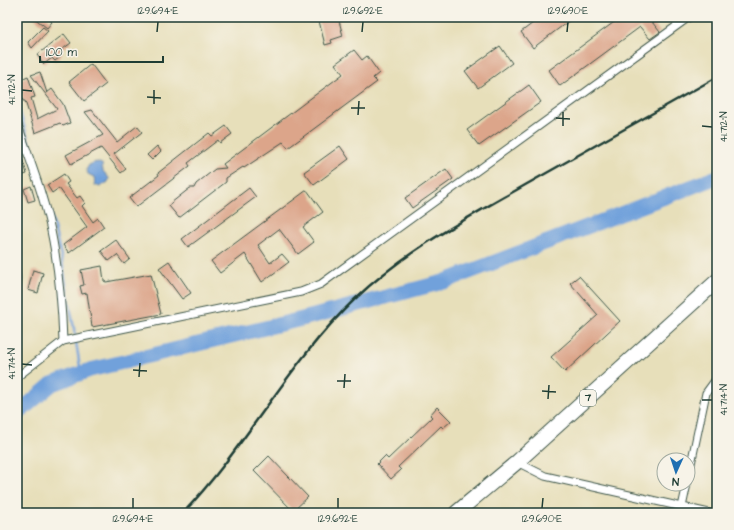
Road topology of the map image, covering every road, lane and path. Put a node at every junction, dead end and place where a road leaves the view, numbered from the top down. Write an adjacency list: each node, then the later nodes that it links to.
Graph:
1 (689, 17): 4 (street)
2 (17, 122): 4 (street)
3 (717, 281): 8 (highway, 7)
4 (63, 341): 5 (street)
5 (17, 378)
6 (717, 378): 7 (street)
7 (694, 452)
8 (517, 462): 10 (street); 11 (highway, 7)
9 (685, 492): 10 (street)
10 (682, 507): 12 (street)
11 (456, 513)
12 (709, 513)

